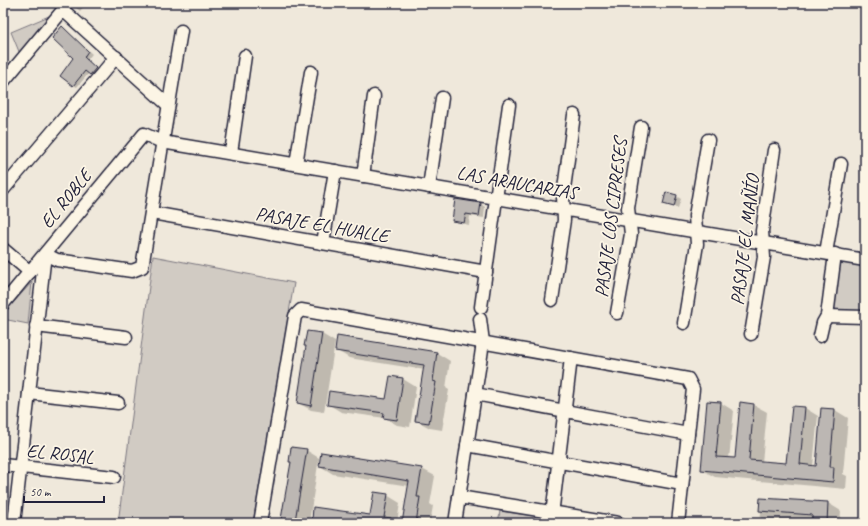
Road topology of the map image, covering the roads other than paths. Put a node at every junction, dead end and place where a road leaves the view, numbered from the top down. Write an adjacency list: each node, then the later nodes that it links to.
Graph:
1 (181, 31): 10 (street)
2 (246, 56): 17 (street)
3 (116, 57): 4 (street); 10 (street); 23 (street)
4 (16, 67): 5 (street); 7 (street)
5 (3, 72)
6 (311, 72): 18 (street)
7 (3, 82)
8 (374, 96): 21 (street)
9 (442, 98): 22 (street)
10 (168, 105): 15 (street)
11 (509, 105): 24 (street)
12 (574, 115): 25 (street)
13 (641, 127): 27 (street, PASAJE LOS CIPRESES)
14 (708, 140): 28 (street)
15 (162, 142): 17 (street, LAS ARAUCARIAS); 26 (street); 32 (street, EL ROBLE)
16 (774, 150): 29 (street, PASAJE EL MAÑÍO)
17 (231, 154): 18 (street, LAS ARAUCARIAS)
18 (296, 164): 20 (street, LAS ARAUCARIAS)
19 (841, 164): 33 (street)
20 (335, 171): 21 (street, LAS ARAUCARIAS); 30 (street)
21 (363, 176): 22 (street, LAS ARAUCARIAS)
22 (429, 186): 24 (street, LAS ARAUCARIAS)
23 (3, 190)
24 (497, 198): 25 (street, LAS ARAUCARIAS); 36 (street)
25 (563, 209): 27 (street, LAS ARAUCARIAS); 37 (street)
26 (152, 213): 30 (street, PASAJE EL HUALLE); 32 (street)
27 (629, 220): 28 (street, LAS ARAUCARIAS); 39 (street, PASAJE LOS CIPRESES)
28 (696, 231): 29 (street, LAS ARAUCARIAS); 42 (street)
29 (763, 242): 33 (street, LAS ARAUCARIAS); 44 (street, PASAJE EL MAÑÍO)
30 (323, 243): 36 (street, PASAJE EL HUALLE)
31 (3, 249): 35 (street)
32 (45, 254): 35 (street, EL ROBLE); 43 (street)
33 (831, 254): 34 (street, LAS ARAUCARIAS); 40 (street)
34 (865, 260)
35 (30, 272): 38 (street, EL ROBLE)
36 (486, 272): 47 (street)
37 (552, 300)
38 (3, 304)
39 (617, 312)
40 (827, 316): 41 (street); 45 (street)
41 (865, 317)
42 (684, 323)
43 (36, 326): 46 (street); 49 (street)
44 (751, 334)
45 (820, 336)
46 (126, 337)
47 (483, 342): 48 (street); 50 (street); 63 (street)
48 (571, 358): 52 (street); 53 (street)
49 (29, 393): 51 (street); 57 (street)
50 (475, 394): 52 (street); 54 (street)
51 (118, 403)
52 (564, 410): 53 (street); 55 (street)
53 (688, 434): 59 (street)
54 (467, 445): 55 (street); 60 (street)
55 (558, 462): 59 (street); 61 (street)
56 (3, 465): 57 (street, EL ROSAL)
57 (21, 468): 58 (street, EL ROSAL); 62 (street)
58 (114, 477)
59 (682, 484): 66 (street)
60 (459, 497): 61 (street); 64 (street)
61 (551, 518): 65 (street)
62 (14, 523)
63 (260, 523)
64 (455, 523)
65 (618, 523)
66 (678, 523)

